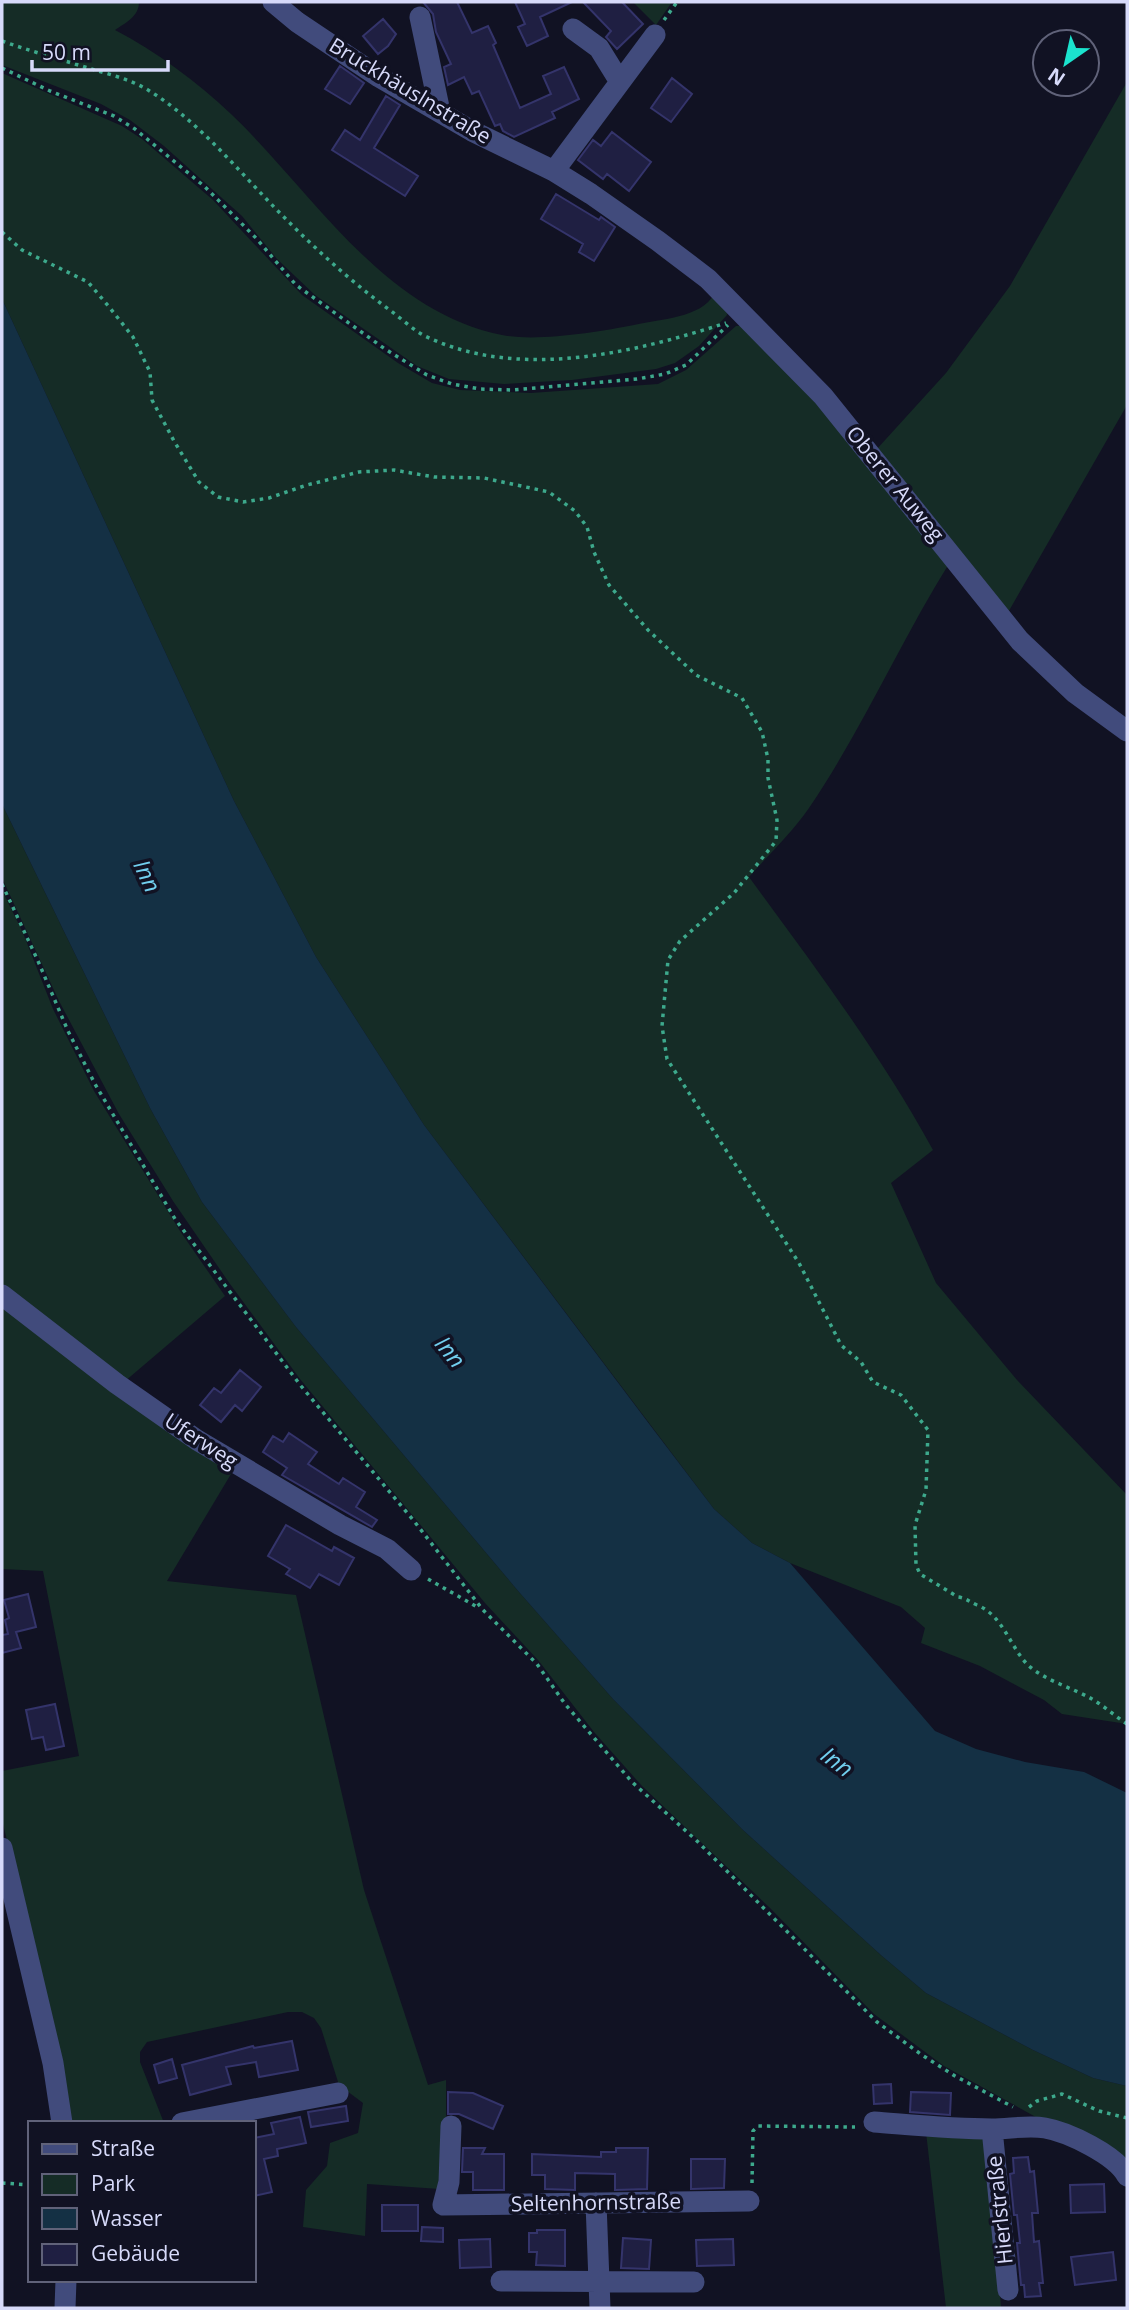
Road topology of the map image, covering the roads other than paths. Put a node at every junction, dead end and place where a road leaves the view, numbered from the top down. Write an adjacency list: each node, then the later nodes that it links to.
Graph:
1 (272, 2): 6 (street, Bruckhäuslnstraße)
2 (420, 17): 6 (street)
3 (573, 29): 5 (street)
4 (655, 35): 5 (street)
5 (620, 82): 7 (street)
6 (440, 113): 7 (street, Bruckhäuslnstraße)
7 (554, 171): 8 (street, Bruckhäuslnstraße)
8 (658, 241): 9 (street, Oberer Auweg)
9 (1127, 731)
10 (2, 1295): 11 (street, Uferweg)
11 (411, 1570)
12 (2, 1848): 14 (street)
13 (338, 2093): 15 (street)
14 (62, 2121)
15 (192, 2121)
16 (874, 2122): 18 (street, Hierlstraße)
17 (451, 2126): 21 (street, Seltenhornstraße)
18 (992, 2129): 19 (street, Hierlstraße); 26 (street, Hierlstraße)
19 (1127, 2176)
20 (749, 2201): 21 (street, Seltenhornstraße)
21 (596, 2203): 24 (street)
22 (502, 2281): 24 (street)
23 (66, 2282): 27 (street)
24 (600, 2282): 25 (street); 28 (street)
25 (694, 2282)
26 (1008, 2290)
27 (65, 2308)
28 (600, 2308)

